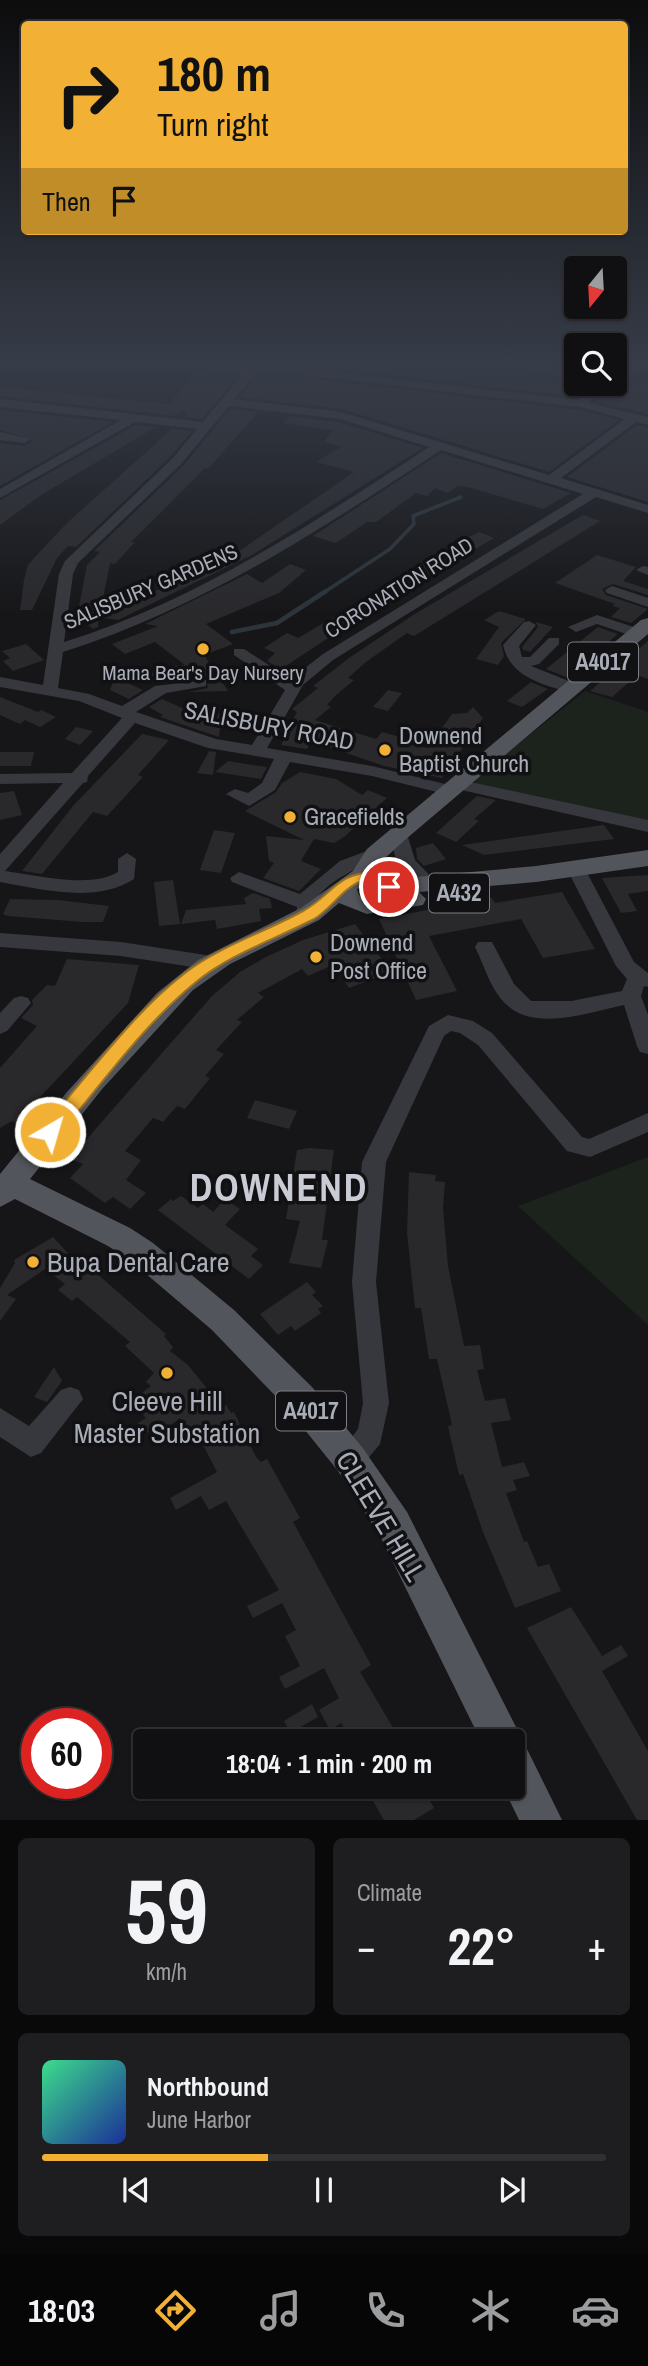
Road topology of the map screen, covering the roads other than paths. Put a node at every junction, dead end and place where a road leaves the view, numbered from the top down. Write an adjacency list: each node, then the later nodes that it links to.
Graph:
1 (85, 445): 7 (street)
2 (190, 445): 14 (street)
3 (440, 445): 5 (street); 14 (street, SALISBURY GARDENS)
4 (603, 445): 5 (street)
5 (552, 479): 6 (street)
6 (595, 492): 8 (street); 19 (street, CORONATION ROAD)
7 (0, 494)
8 (648, 509)
9 (648, 603): 12 (street)
10 (529, 625): 16 (street)
11 (576, 627): 12 (street)
12 (645, 627): 20 (main road, A4017)
13 (554, 641): 16 (street)
14 (54, 650): 21 (street)
15 (239, 652): 19 (street)
16 (516, 662): 20 (street)
17 (0, 682): 21 (street, SALISBURY ROAD)
18 (200, 683): 22 (street)
19 (293, 688): 23 (street, CORONATION ROAD)
20 (573, 688): 27 (main road, A4017)
21 (50, 689): 22 (street, SALISBURY ROAD)
22 (127, 714): 23 (street, SALISBURY ROAD); 25 (street)
23 (257, 751): 24 (street, SALISBURY ROAD)
24 (284, 756): 27 (street, SALISBURY ROAD); 28 (street)
25 (81, 778): 26 (street); 34 (street)
26 (0, 779)
27 (453, 787): 29 (street, SALISBURY ROAD); 30 (main road, A4017)
28 (235, 794)
29 (648, 826)
30 (398, 834): 31 (main road, A4017); 39 (street)
31 (375, 854): 40 (main road, A4017); 42 (street)
32 (648, 858): 35 (main road, A432)
33 (127, 859): 37 (street)
34 (0, 866)
35 (575, 867): 36 (main road, A432); 46 (street)
36 (536, 874): 39 (main road, A432); 41 (main road, A432)
37 (0, 876)
38 (239, 878): 42 (street)
39 (429, 884): 41 (main road, A432)
40 (354, 889): 41 (main road, A432); 42 (main road, A432)
41 (384, 895)
42 (308, 911): 45 (main road, A432)
43 (0, 940): 45 (street)
44 (485, 947): 46 (street)
45 (201, 970): 51 (main road, A432)
46 (641, 989): 49 (street)
47 (21, 1003): 48 (street)
48 (0, 1026)
49 (648, 1046)
50 (648, 1122): 54 (street)
51 (3, 1185): 54 (main road, CLEEVE HILL / A4017)
52 (70, 1399): 53 (street)
53 (0, 1421)
54 (350, 1459): 55 (main road, CLEEVE HILL / A4017)
55 (496, 1729)
56 (525, 1787): 57 (main road)
57 (541, 1820)

